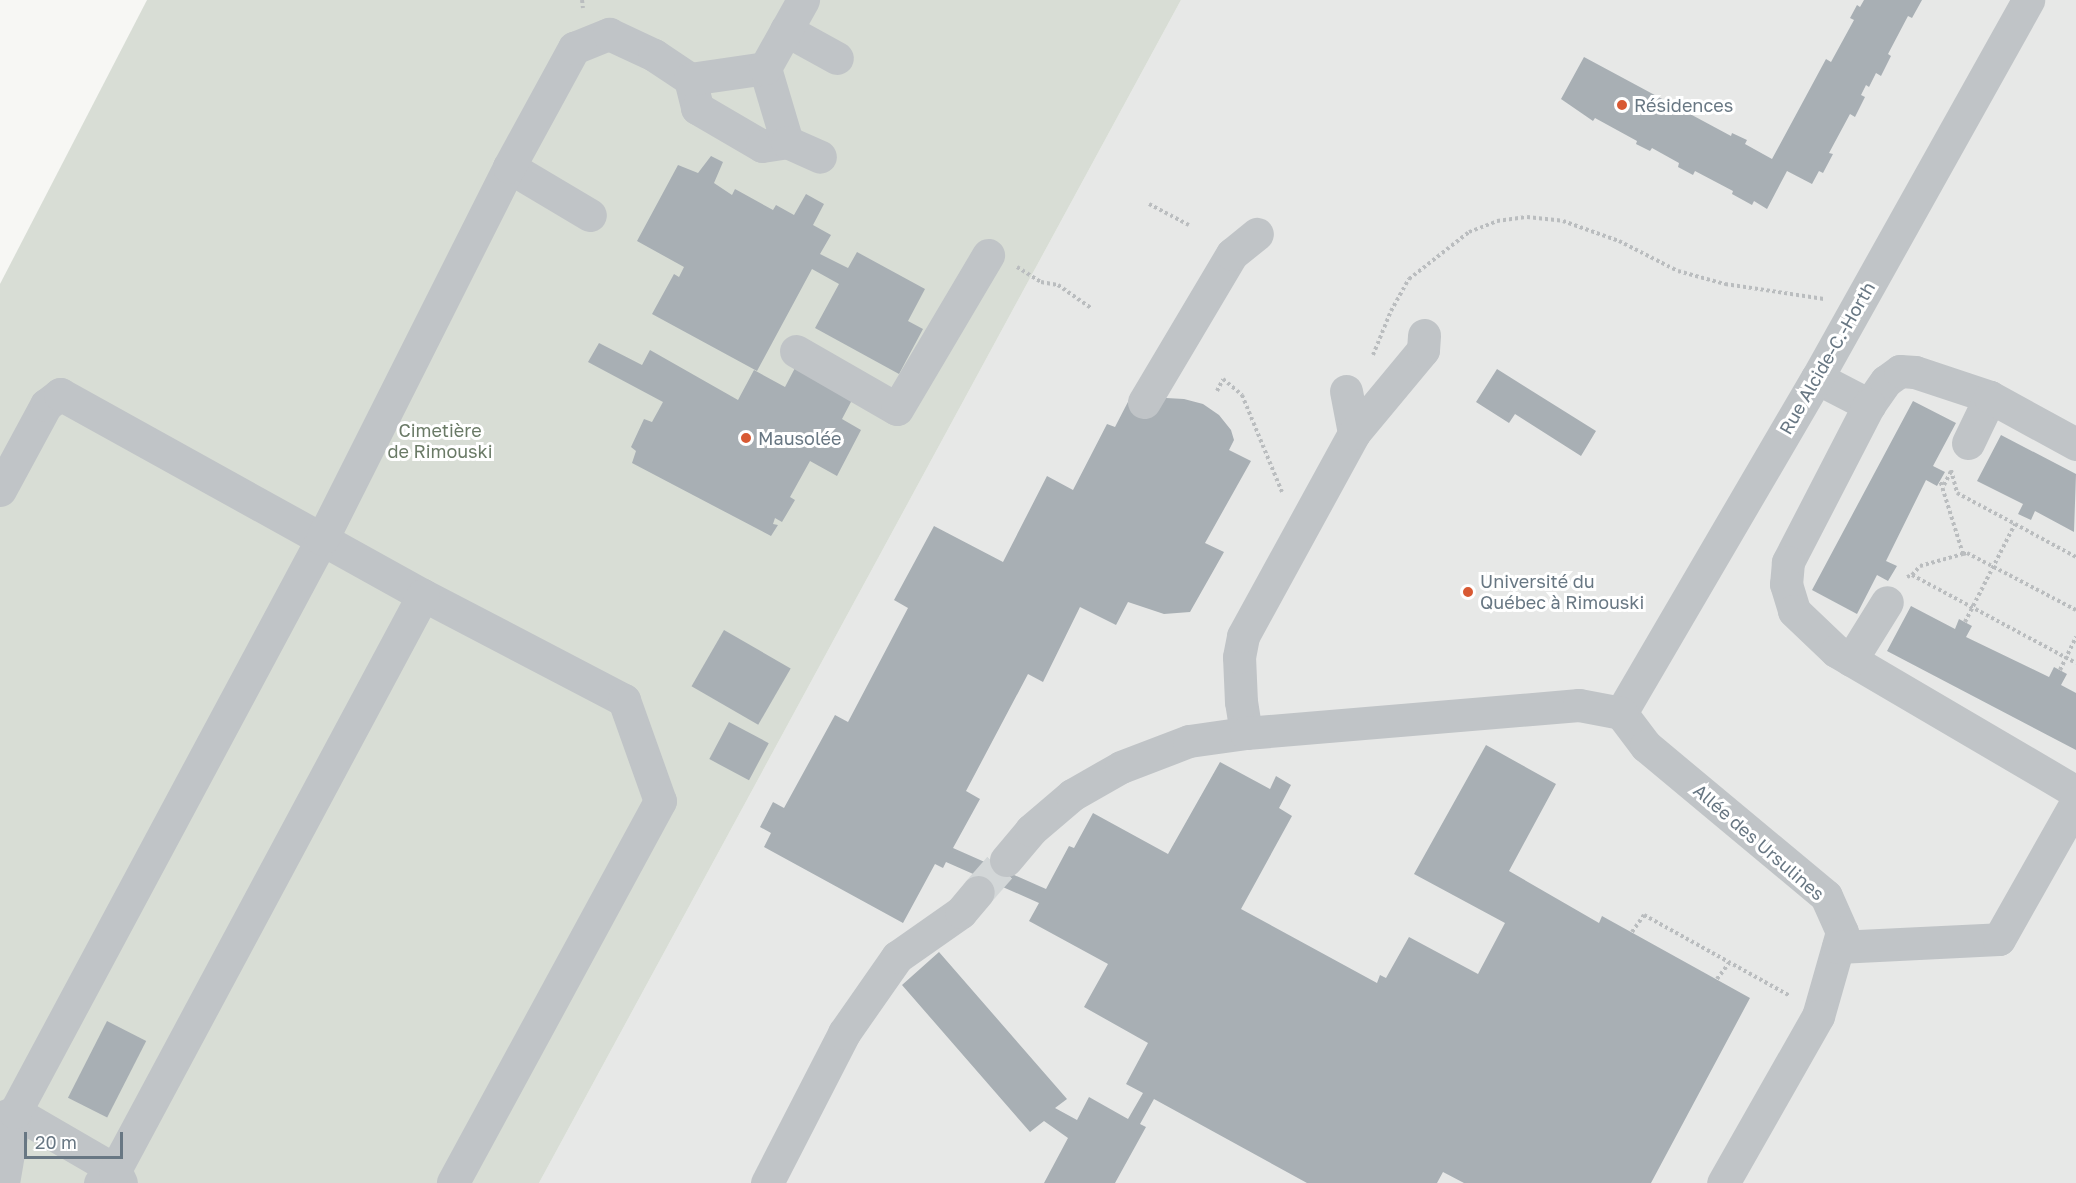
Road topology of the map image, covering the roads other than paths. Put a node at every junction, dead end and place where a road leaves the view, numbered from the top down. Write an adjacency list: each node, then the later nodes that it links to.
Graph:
1 (2028, 0): 14 (street, Rue Alcide-C.-Horth)
2 (791, 10): 3 (street); 4 (street)
3 (837, 58)
4 (765, 68): 5 (street); 6 (street)
5 (690, 78): 6 (street); 8 (street)
6 (787, 142): 7 (street)
7 (820, 157)
8 (509, 167): 9 (street); 21 (street)
9 (590, 215)
10 (1257, 234): 16 (street)
11 (999, 259): 13 (street)
12 (1424, 335): 26 (street)
13 (796, 351)
14 (1817, 378): 17 (street); 25 (street, Rue Alcide-C.-Horth)
15 (1990, 397): 17 (street); 18 (street); 19 (street)
16 (1144, 402)
17 (1869, 405): 24 (street)
18 (1968, 442)
19 (2076, 444)
20 (0, 490): 21 (street)
21 (322, 539): 22 (street); 32 (street)
22 (423, 595): 33 (street); 35 (street)
23 (1887, 602): 24 (street)
24 (1851, 660): 27 (street)
25 (1621, 714): 26 (street); 31 (street, Allée des Ursulines)
26 (1246, 733): 29 (street)
27 (2076, 792)
28 (2076, 803): 31 (street)
29 (1006, 860)
30 (978, 892): 36 (street)
31 (1838, 947): 37 (street, Allée des Ursulines)
32 (7, 1115): 33 (street); 34 (street)
33 (112, 1179)
34 (3, 1183)
35 (453, 1183)
36 (766, 1183)
37 (1723, 1183)

